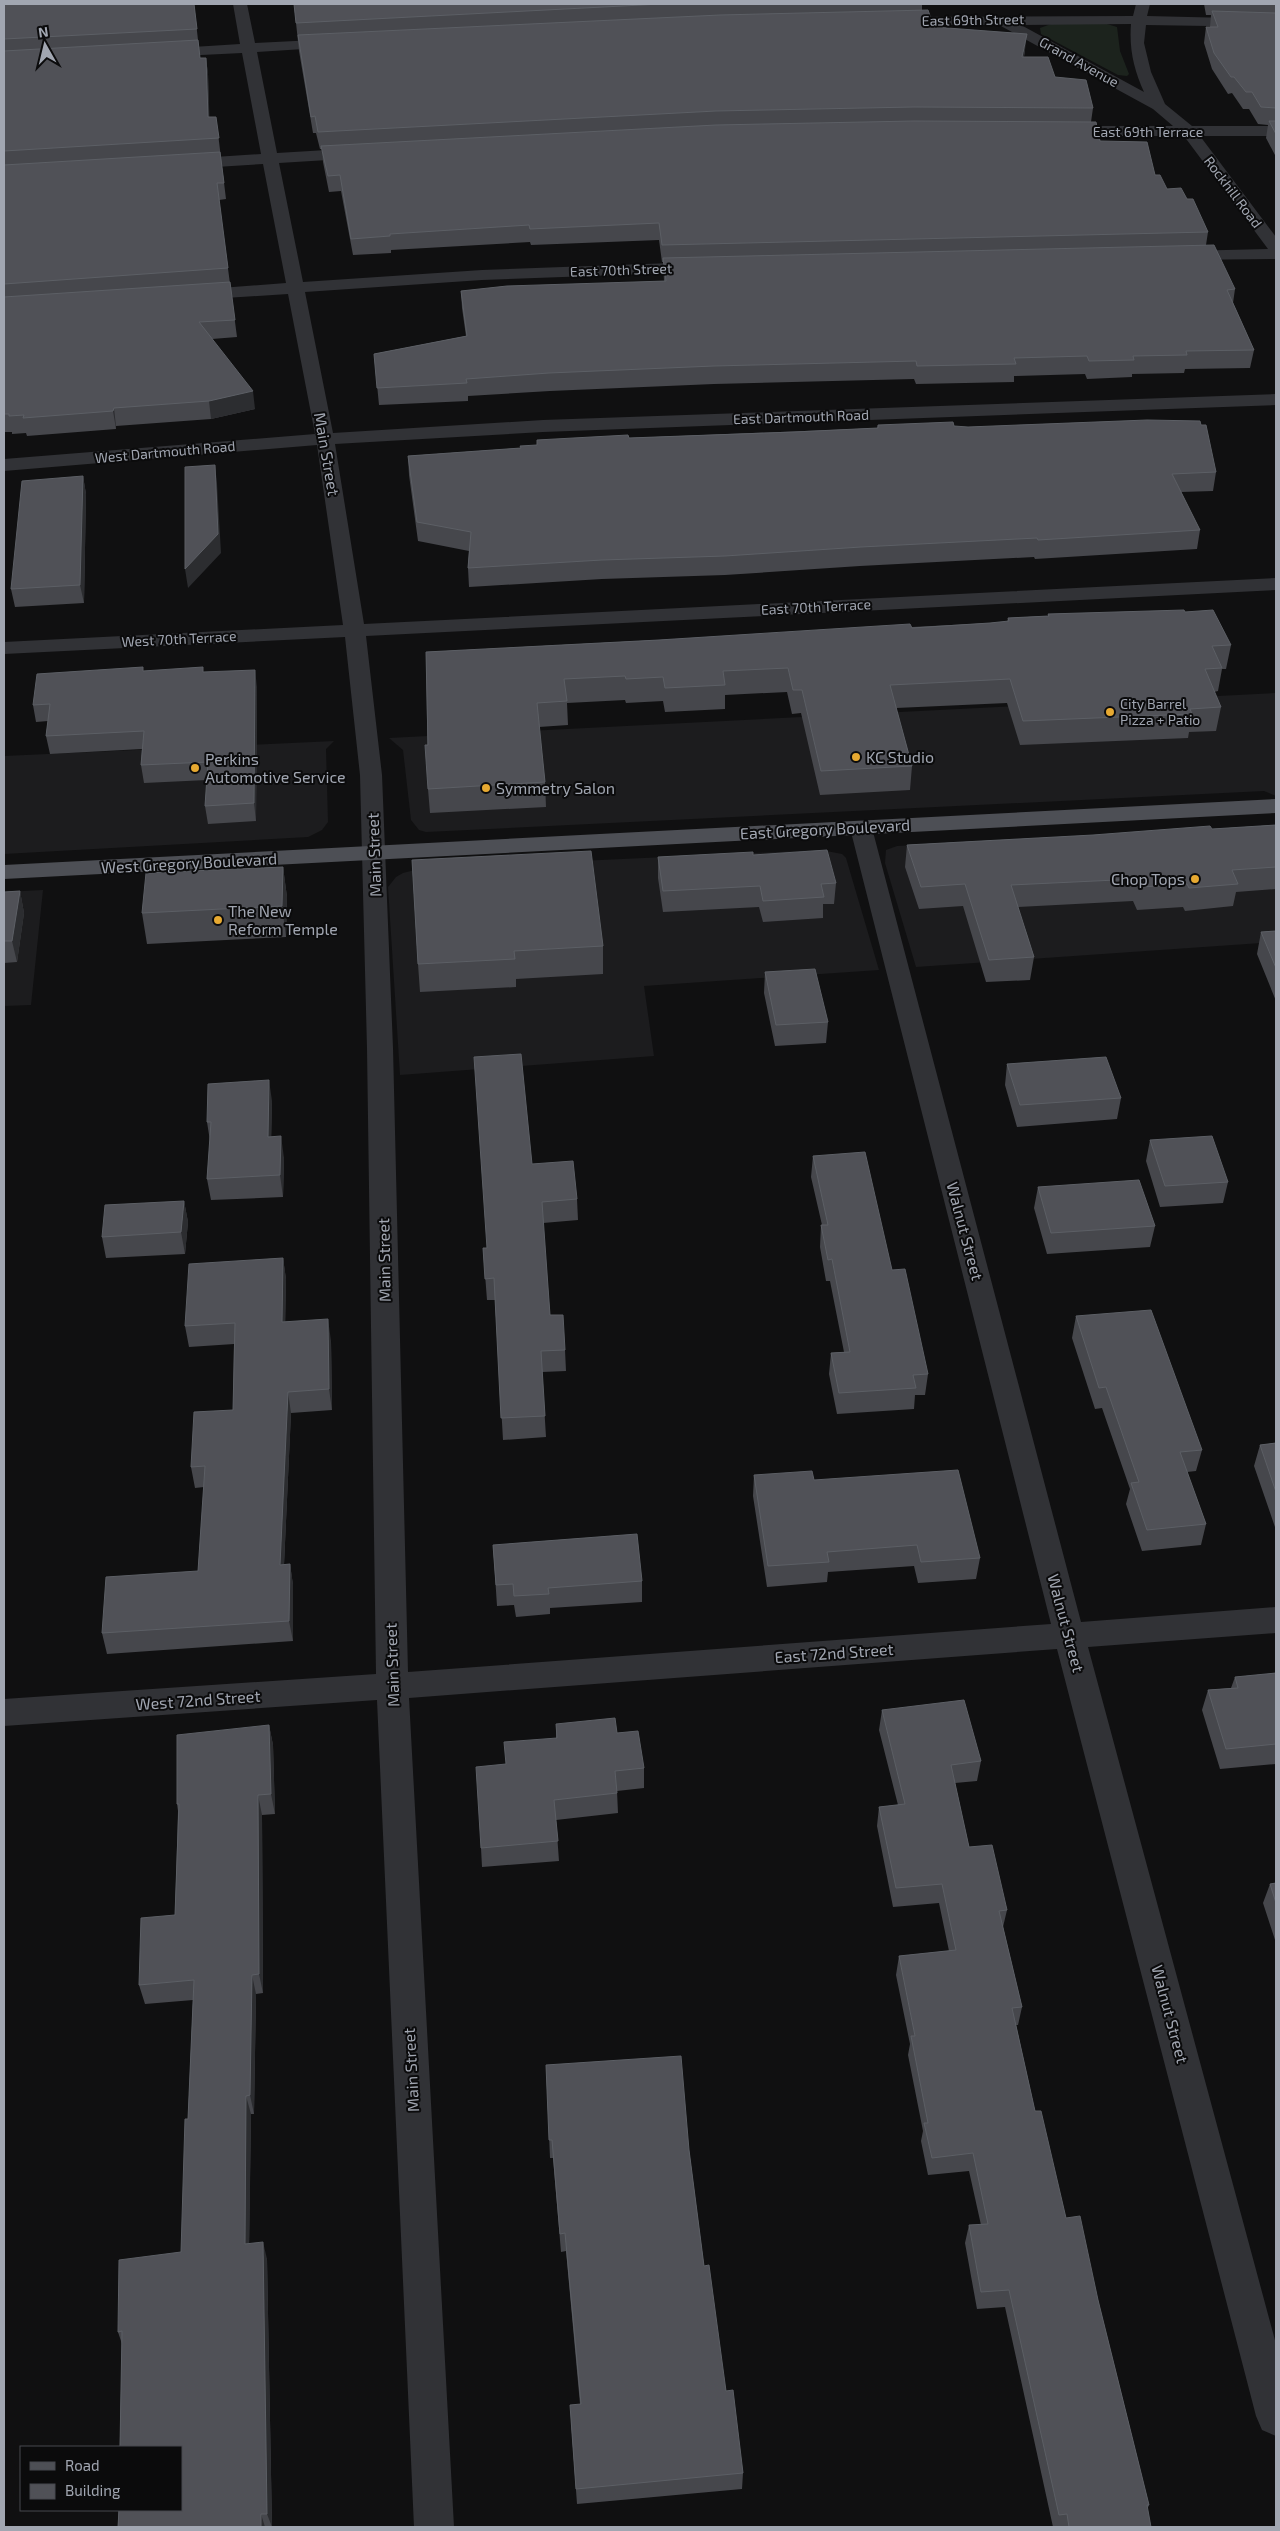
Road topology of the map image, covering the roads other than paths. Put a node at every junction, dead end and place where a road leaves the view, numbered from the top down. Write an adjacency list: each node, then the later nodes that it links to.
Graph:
1 (240, 4): 9 (street, Main Street)
2 (974, 4): 4 (street, Grand Avenue)
3 (1143, 4): 5 (street, Rockhill Road)
4 (1001, 20): 5 (street, East 69th Street); 6 (street, East 69th Street); 11 (street, Grand Avenue)
5 (1139, 20): 7 (street, East 69th Street); 11 (street, Rockhill Road)
6 (884, 21)
7 (1276, 23)
8 (354, 42): 9 (street)
9 (249, 48): 10 (street); 16 (street, Main Street)
10 (149, 53)
11 (1158, 106): 14 (street, Rockhill Road)
12 (1040, 131): 14 (street, East 69th Terrace)
13 (1276, 131): 14 (street, East 69th Terrace)
14 (1189, 132): 18 (street, Rockhill Road)
15 (374, 152): 16 (street)
16 (270, 158): 17 (street); 22 (street, Main Street)
17 (170, 165)
18 (1276, 248)
19 (1276, 254): 20 (street)
20 (1171, 256)
21 (716, 267): 22 (street, East 70th Street)
22 (296, 288): 23 (street, East 70th Street); 25 (street, Main Street)
23 (174, 296)
24 (1276, 400): 25 (street, East Dartmouth Road)
25 (326, 439): 26 (street, West Dartmouth Road); 28 (street, Main Street)
26 (4, 465)
27 (1276, 584): 28 (street, East 70th Terrace)
28 (355, 630): 29 (street, West 70th Terrace); 32 (street, Main Street)
29 (4, 648)
30 (1276, 806): 31 (main road, East Gregory Boulevard)
31 (861, 828): 32 (main road, East Gregory Boulevard); 35 (street, Walnut Street)
32 (374, 853): 33 (main road, West Gregory Boulevard); 36 (street, Main Street)
33 (4, 872)
34 (1276, 1620): 35 (street, East 72nd Street)
35 (1069, 1634): 36 (street, East 72nd Street); 38 (street, Walnut Street)
36 (392, 1686): 37 (street, West 72nd Street); 39 (street, Main Street)
37 (4, 1713)
38 (1276, 2416)
39 (434, 2527)

